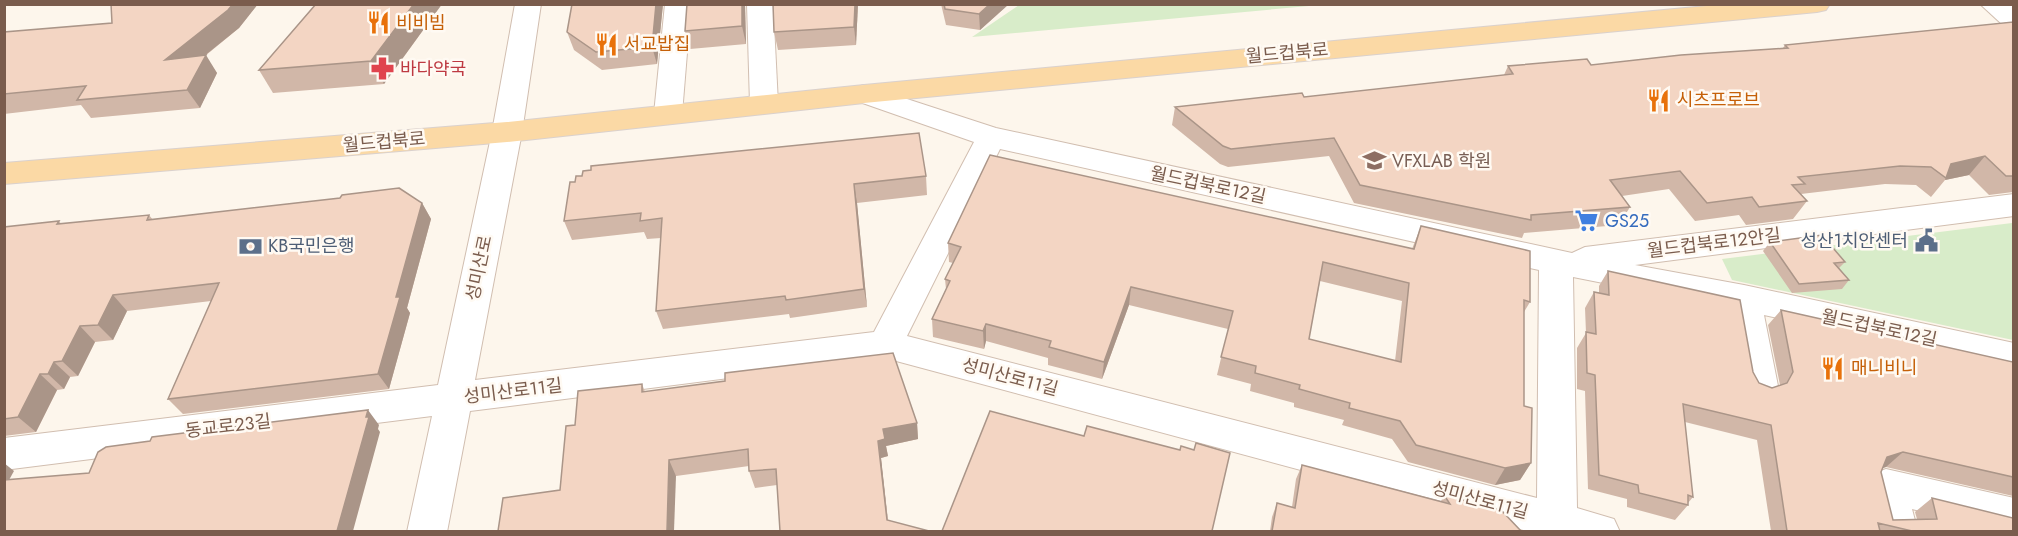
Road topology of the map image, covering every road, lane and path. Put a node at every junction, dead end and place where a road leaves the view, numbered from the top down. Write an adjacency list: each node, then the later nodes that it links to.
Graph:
1 (528, 4): 11 (street, 성미산로)
2 (678, 4): 10 (street)
3 (760, 4): 9 (street)
4 (1817, 4): 6 (main road, 월드컵북로)
5 (1993, 4): 7 (street)
6 (1811, 5): 8 (main road, 월드컵북로)
7 (2013, 21)
8 (864, 94): 9 (main road, 월드컵북로); 12 (street, 월드컵북로12길)
9 (764, 104): 10 (main road, 월드컵북로)
10 (668, 114): 11 (main road, 월드컵북로)
11 (507, 132): 13 (main road, 월드컵북로); 20 (street, 성미산로)
12 (992, 137): 15 (street, 월드컵북로12길); 17 (street)
13 (4, 174)
14 (2013, 205): 15 (street, 월드컵북로12안길)
15 (1556, 262): 16 (street, 월드컵북로12길); 23 (street)
16 (1744, 298): 18 (street, 월드컵북로12길); 19 (street)
17 (885, 344): 20 (street, 성미산로11길); 23 (street, 성미산로11길)
18 (2013, 357)
19 (1760, 386)
20 (452, 399): 21 (street, 동교로23길); 24 (street, 성미산로)
21 (4, 454)
22 (2013, 516): 26 (street)
23 (1557, 526): 25 (street, 성미산로11길)
24 (427, 531)
25 (1600, 531)
26 (1898, 531)

